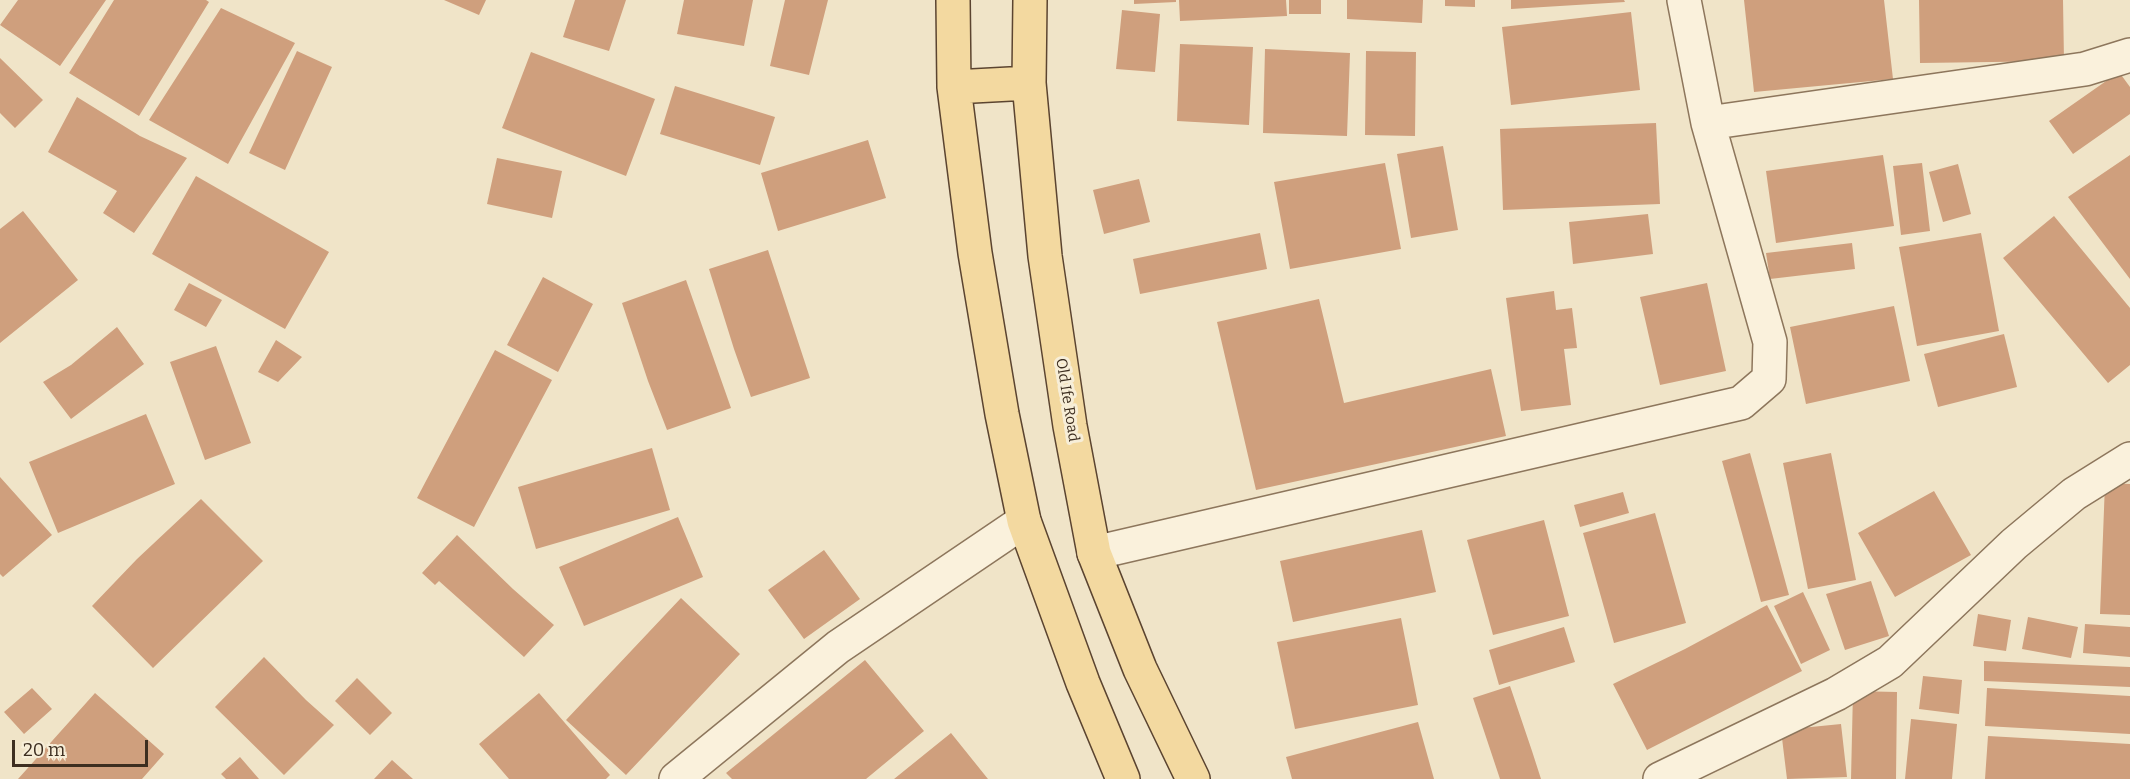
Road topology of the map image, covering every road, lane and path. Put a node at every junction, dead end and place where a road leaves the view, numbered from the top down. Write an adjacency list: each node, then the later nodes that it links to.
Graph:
1 (953, 0): 6 (main road)
2 (1030, 0): 5 (main road, Old Ife Road)
3 (1684, 0): 7 (street)
4 (2130, 55): 7 (street)
5 (1029, 83): 6 (main road); 10 (main road, Old Ife Road)
6 (954, 87): 9 (main road)
7 (1708, 123): 10 (street)
8 (2130, 459): 14 (street)
9 (1024, 521): 11 (street); 12 (main road)
10 (1094, 553): 13 (main road, Old Ife Road)
11 (676, 779)
12 (1123, 779)
13 (1193, 779)
14 (1660, 779)

